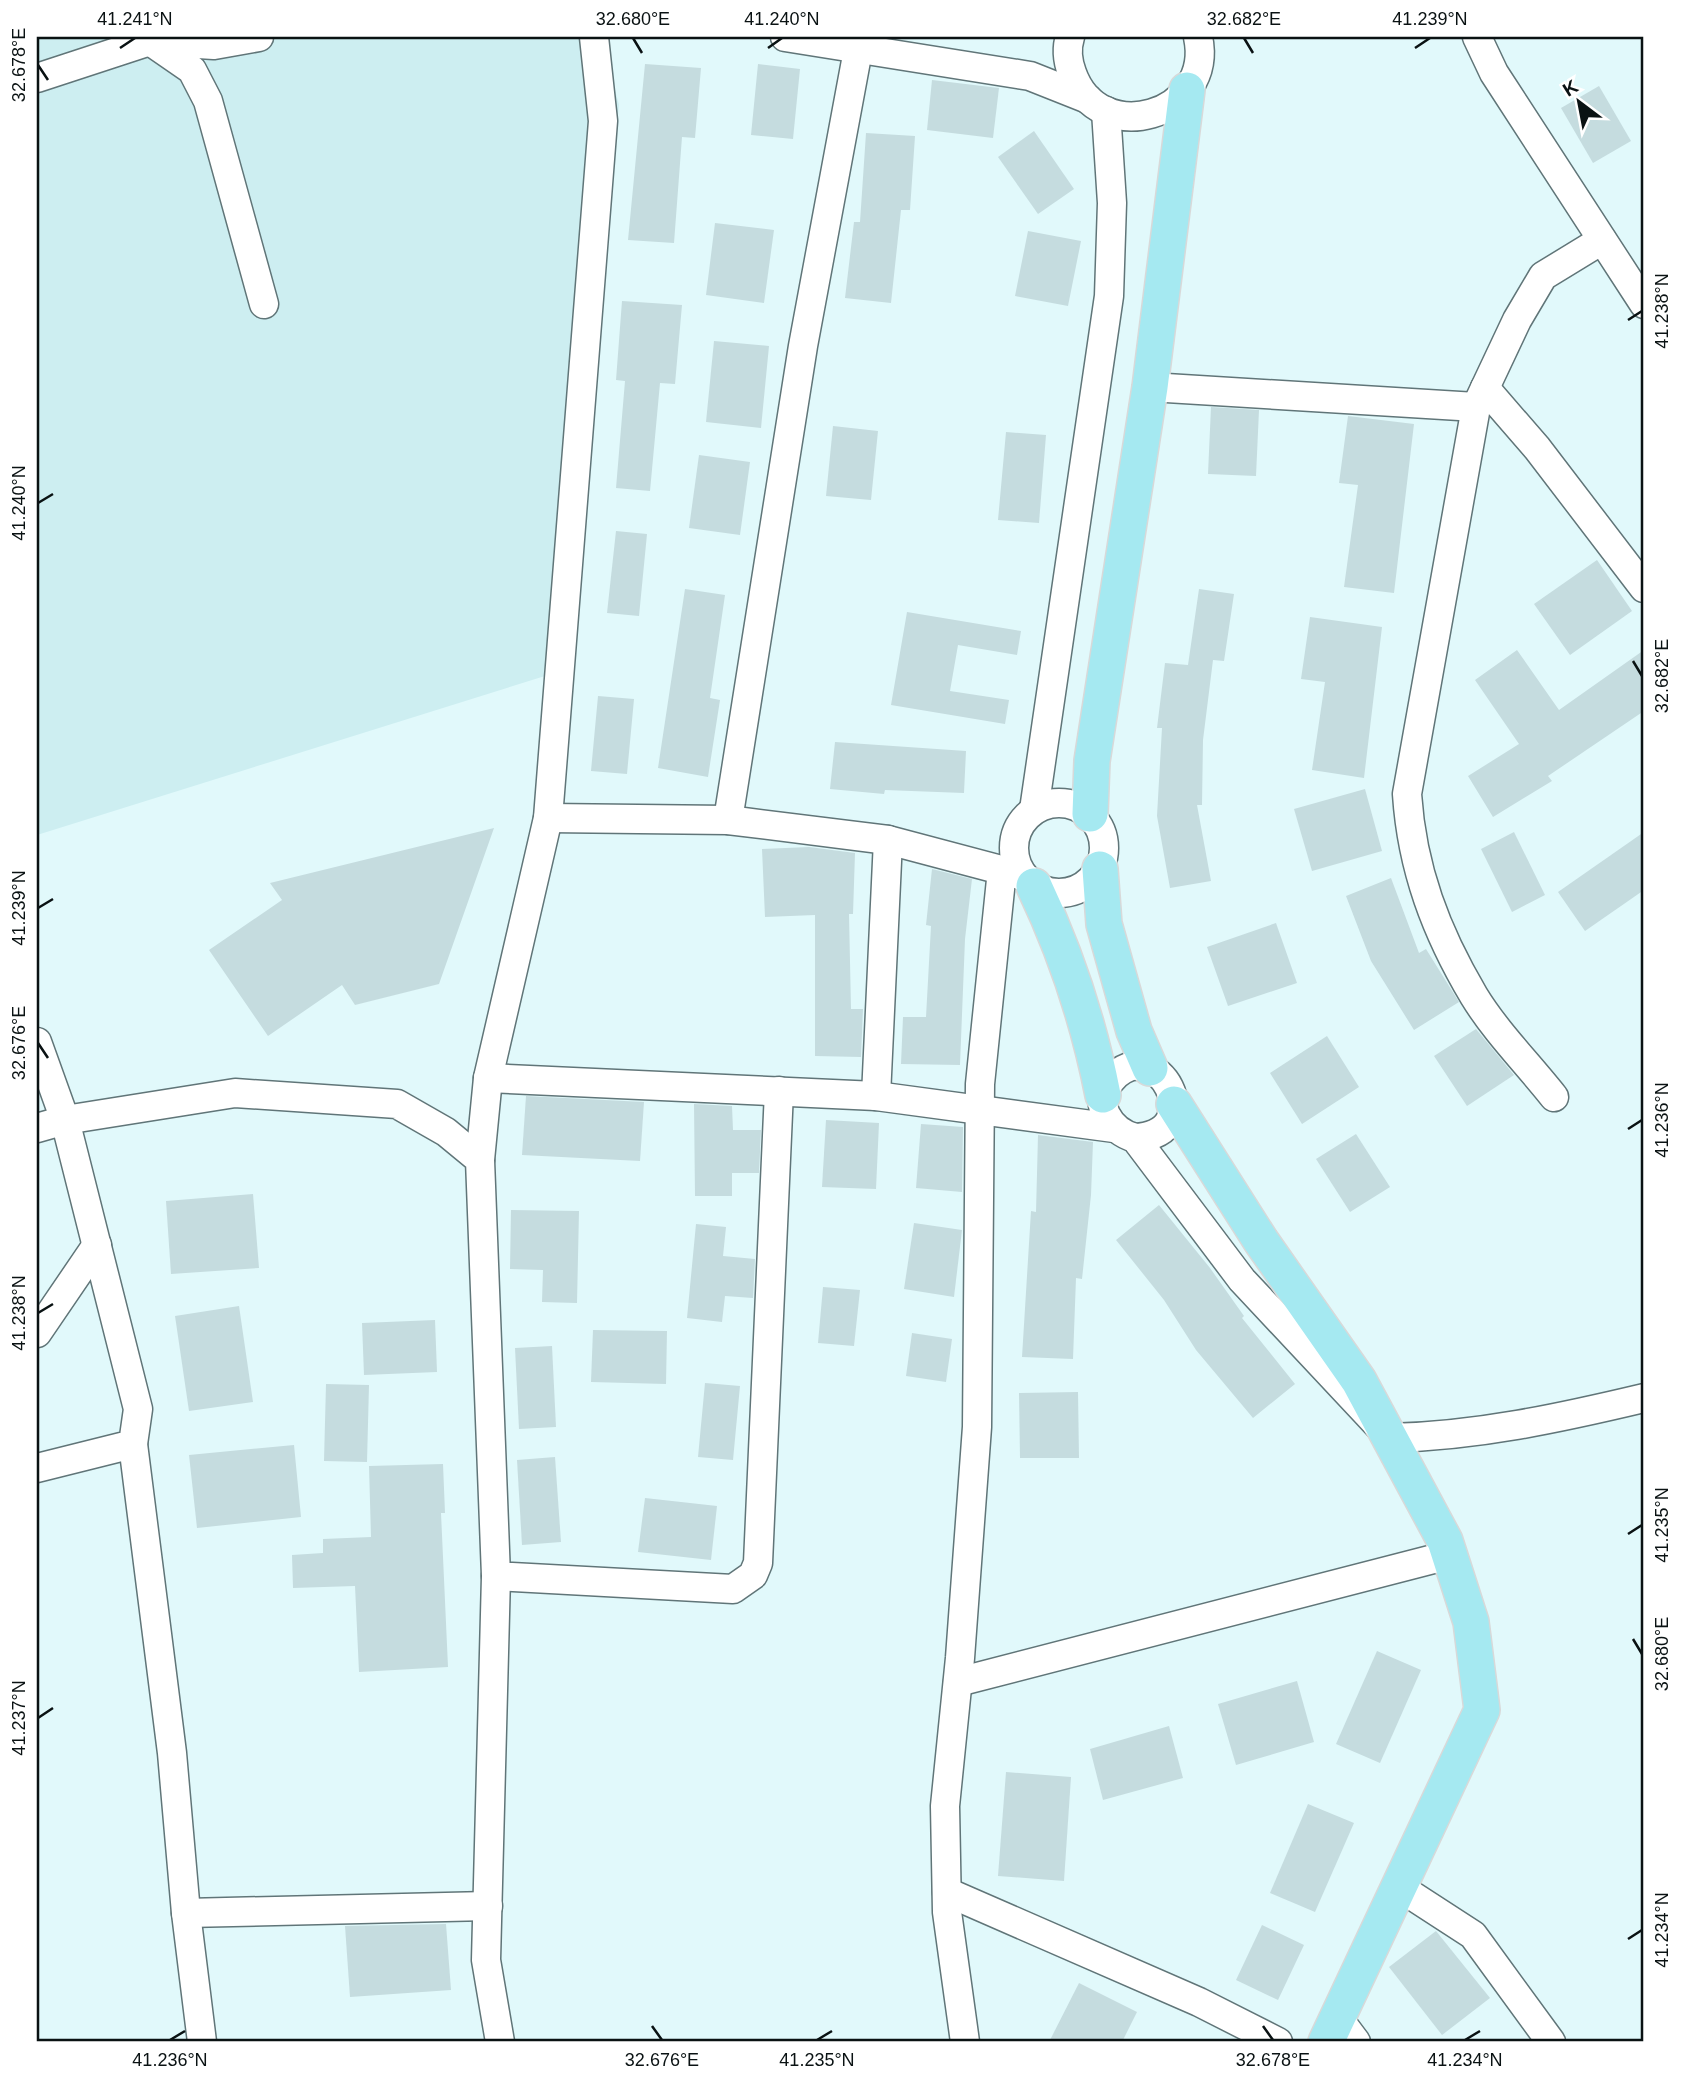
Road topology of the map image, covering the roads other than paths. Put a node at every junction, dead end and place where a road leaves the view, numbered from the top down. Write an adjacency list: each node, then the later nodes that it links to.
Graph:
1 (259, 37): 7 (street)
2 (593, 37): 20 (street)
3 (785, 37): 8 (street)
4 (1070, 37): 11 (street)
5 (1198, 37): 10 (street)
6 (1477, 37): 12 (street)
7 (149, 39): 9 (street); 13 (street)
8 (858, 50): 11 (street); 21 (street)
9 (37, 78)
10 (1187, 90): 11 (street); 15 (main road)
11 (1097, 105): 18 (street)
12 (1602, 240): 14 (street); 16 (street)
13 (264, 304)
14 (1644, 304)
15 (1150, 387): 16 (street); 19 (main road)
16 (1481, 397): 17 (street); 31 (street)
17 (1644, 588)
18 (1034, 810): 19 (street); 24 (street)
19 (1090, 814): 23 (street)
20 (548, 818): 21 (street); 27 (street)
21 (729, 820): 22 (street)
22 (888, 840): 24 (street); 30 (street)
23 (1100, 869): 24 (street); 26 (main road)
24 (1020, 877): 29 (main road); 33 (street)
25 (37, 1043): 34 (street)
26 (1150, 1068): 29 (street); 32 (street)
27 (488, 1078): 28 (street); 37 (street)
28 (779, 1091): 30 (street); 45 (street)
29 (1103, 1095): 36 (street)
30 (876, 1096): 33 (street)
31 (1554, 1097)
32 (1174, 1104): 36 (street); 41 (main road)
33 (981, 1110): 36 (street); 46 (street)
34 (65, 1121): 35 (street); 37 (street); 38 (street)
35 (37, 1128)
36 (1124, 1133): 41 (street)
37 (480, 1160): 45 (street)
38 (97, 1245): 39 (street); 42 (street)
39 (37, 1333)
40 (1644, 1398): 41 (street)
41 (1390, 1438): 44 (main road)
42 (133, 1444): 43 (street); 50 (street)
43 (37, 1468)
44 (1449, 1555): 46 (street); 47 (main road)
45 (496, 1576): 49 (street)
46 (958, 1682): 48 (street)
47 (1399, 1887): 51 (main road); 56 (street)
48 (947, 1892): 54 (street); 55 (street)
49 (488, 1906): 50 (street); 53 (street)
50 (186, 1913): 52 (street)
51 (1340, 2034)
52 (202, 2042)
53 (500, 2042)
54 (965, 2042)
55 (1278, 2042)
56 (1551, 2042)

